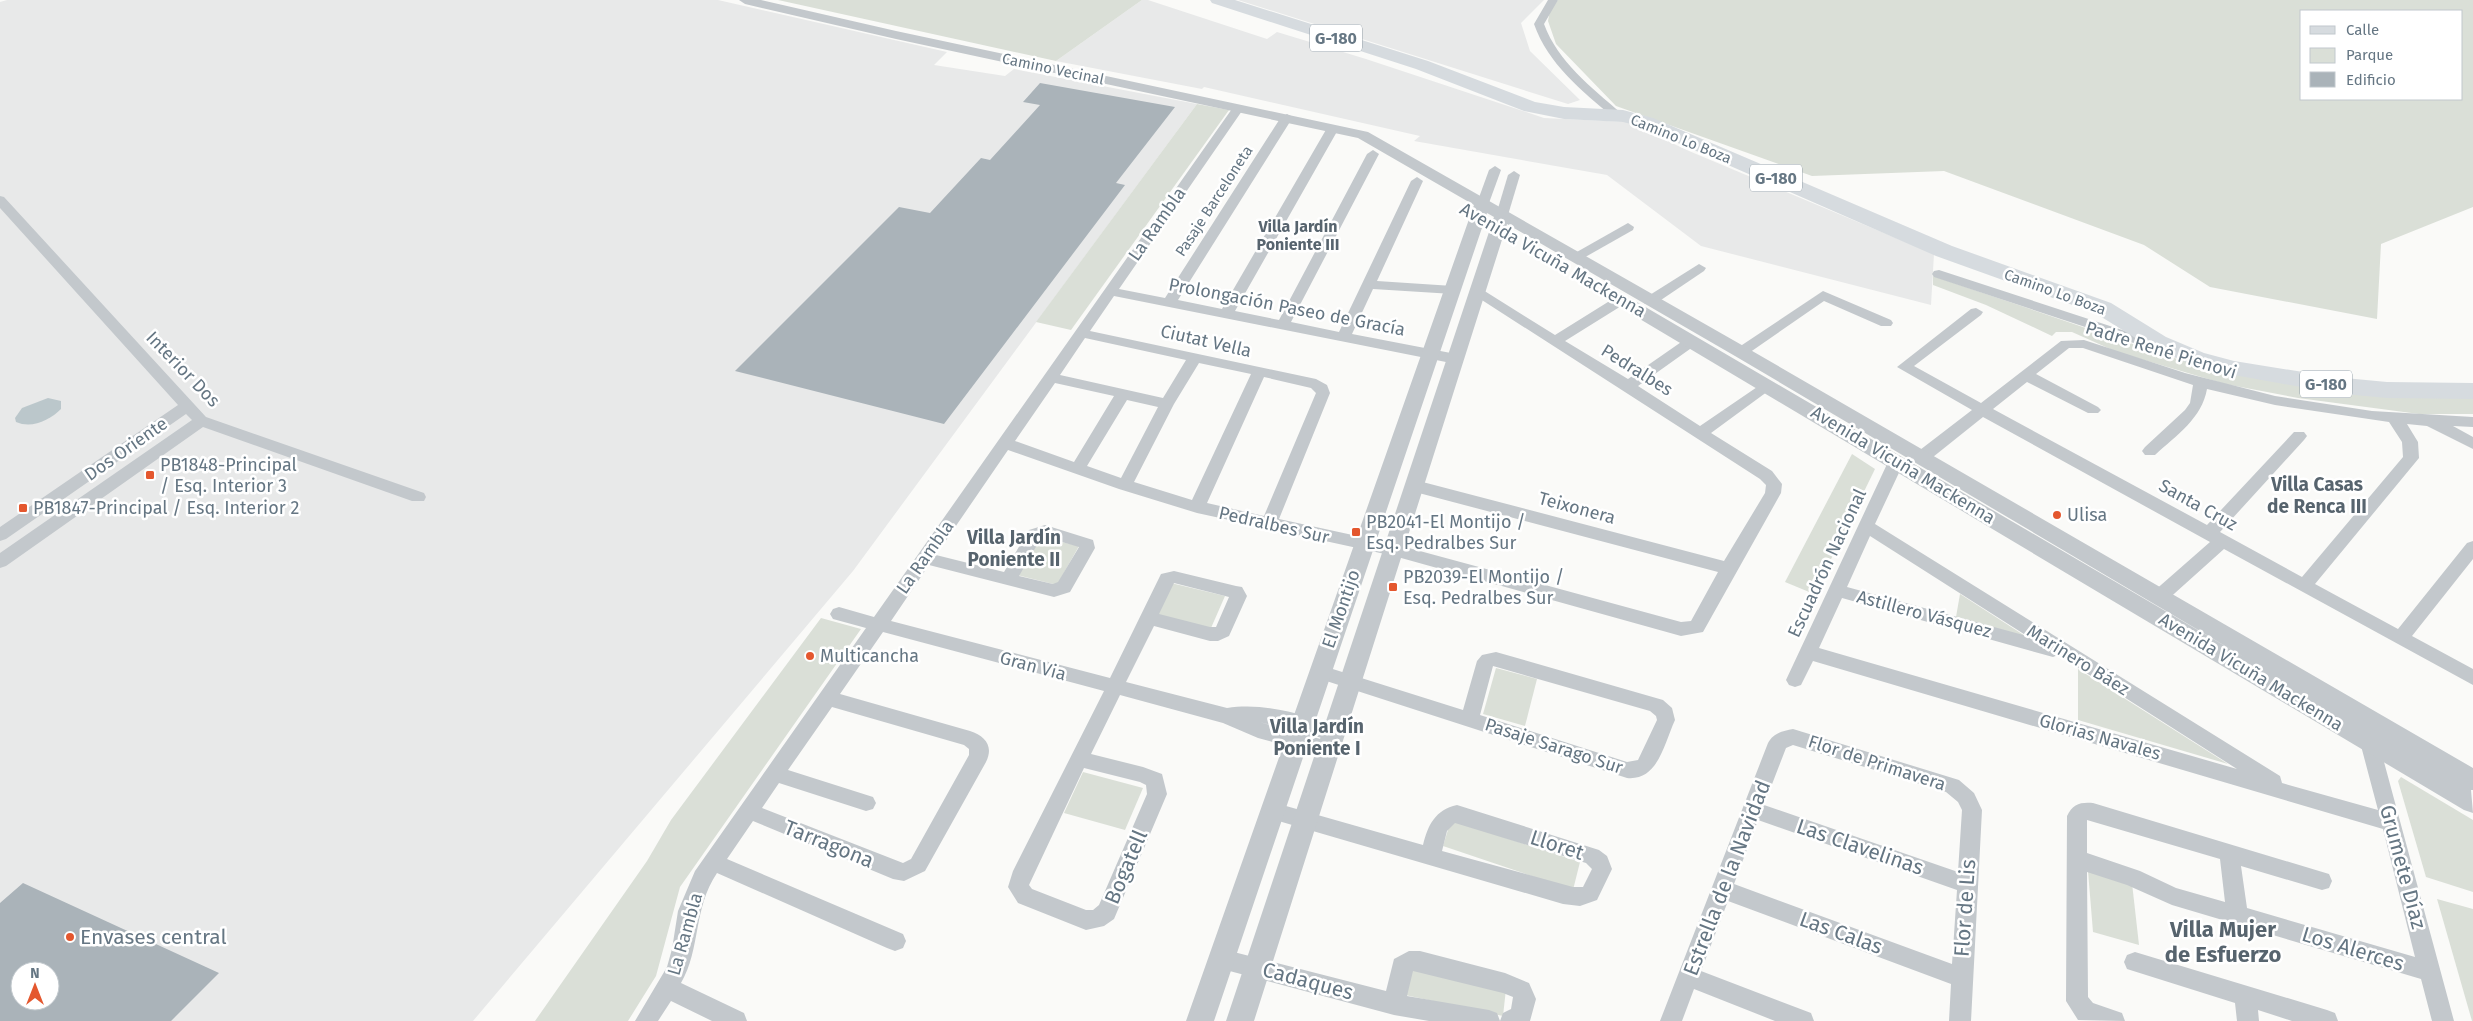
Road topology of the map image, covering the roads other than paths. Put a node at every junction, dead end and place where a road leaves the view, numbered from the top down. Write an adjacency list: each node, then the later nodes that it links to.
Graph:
1 (745, 0): 4 (street, Camino Vecinal)
2 (1218, 0): 5 (main road, Camino Lo Boza / G-180)
3 (1553, 0): 5 (street)
4 (1238, 108): 6 (street, Camino Vecinal); 22 (street, La Rambla)
5 (1616, 115): 35 (main road, Camino Lo Boza / G-180)
6 (1287, 117): 7 (street, Camino Vecinal); 26 (street, Pasaje Barceloneta)
7 (1333, 128): 8 (street, Camino Vecinal); 9 (street, Avenida Vicuña Mackenna); 28 (street)
8 (1363, 135): 14 (street, Avenida Vicuña Mackenna)
9 (1373, 154): 12 (street, Avenida Vicuña Mackenna); 30 (street)
10 (1495, 170): 14 (street, El Montijo)
11 (1514, 174): 15 (street, El Montijo)
12 (1417, 181): 14 (street, Avenida Vicuña Mackenna); 20 (street)
13 (0, 200): 50 (street, Interior Dos)
14 (1481, 210): 15 (street, Avenida Vicuña Mackenna); 21 (street, El Montijo)
15 (1501, 222): 17 (street, Avenida Vicuña Mackenna); 23 (street, El Montijo); 24 (street, Avenida Vicuña Mackenna)
16 (1628, 227): 17 (street)
17 (1575, 257): 25 (street, Avenida Vicuña Mackenna)
18 (1700, 268): 25 (street)
19 (1939, 274): 35 (street, Camino Lo Boza)
20 (1369, 285): 21 (street); 32 (street)
21 (1453, 290): 36 (street, El Montijo)
22 (1110, 291): 26 (street, Prolongación Paseo de Gracía); 31 (street, La Rambla)
23 (1478, 293): 33 (street, Pedralbes); 39 (street, El Montijo)
24 (1621, 300): 33 (street); 34 (street, Avenida Vicuña Mackenna)
25 (1650, 301): 37 (street, Avenida Vicuña Mackenna)
26 (1168, 303): 28 (street, Prolongación Paseo de Gracía)
27 (1976, 312): 40 (street)
28 (1226, 314): 30 (street, Prolongación Paseo de Gracía)
29 (1886, 323): 37 (street)
30 (1283, 325): 32 (street, Prolongación Paseo de Gracía)
31 (1081, 333): 38 (street, Ciutat Vella); 43 (street, La Rambla)
32 (1344, 337): 36 (street, Prolongación Paseo de Gracía)
33 (1555, 341): 45 (street, Pedralbes)
34 (1692, 341): 37 (street, Avenida Vicuña Mackenna); 45 (street)
35 (2182, 353): 47 (main road, Camino Lo Boza / G-180)
36 (1430, 354): 39 (street, Prolongación Paseo de Gracía); 75 (street, El Montijo)
37 (1734, 357): 46 (street, Avenida Vicuña Mackenna); 57 (street, Avenida Vicuña Mackenna)
38 (1195, 358): 41 (street, Ciutat Vella); 49 (street)
39 (1456, 359): 67 (street, El Montijo)
40 (1904, 367): 51 (street, Santa Cruz)
41 (1258, 372): 69 (street); 70 (street, Ciutat Vella)
42 (2026, 375): 44 (street, Padre René Pienovi); 51 (street, Padre René Pienovi); 52 (street)
43 (1050, 377): 48 (street); 60 (street, La Rambla)
44 (2200, 384): 53 (street, Padre René Pienovi); 62 (street)
45 (1628, 386): 58 (street, Pedralbes)
46 (1768, 386): 57 (street, Avenida Vicuña Mackenna); 58 (street)
47 (2473, 391)
48 (1122, 395): 49 (street); 65 (street)
49 (1167, 404): 66 (street)
50 (188, 406): 54 (street, Interior Dos); 73 (street, Dos Oriente)
51 (1982, 410): 63 (street, Padre René Pienovi); 74 (street, Santa Cruz)
52 (2094, 410)
53 (2394, 419): 55 (street, Padre René Pienovi); 82 (street)
54 (201, 421): 68 (street, Interior Dos); 79 (street, Dos Oriente)
55 (2430, 421): 56 (street, Padre René Pienovi); 61 (street)
56 (2473, 422)
57 (1850, 424): 63 (street, Avenida Vicuña Mackenna); 64 (street, Avenida Vicuña Mackenna)
58 (1700, 433): 80 (street, Pedralbes)
59 (2299, 436): 74 (street)
60 (1004, 443): 65 (street, Pedralbes Sur); 78 (street, La Rambla)
61 (2473, 444)
62 (2150, 451)
63 (1922, 457): 72 (street, Avenida Vicuña Mackenna)
64 (1896, 462): 71 (street, Escuadrón Nacional); 72 (street, Avenida Vicuña Mackenna)
65 (1078, 468): 66 (street, Pedralbes Sur)
66 (1125, 485): 69 (street, Pedralbes Sur)
67 (1415, 486): 77 (street, El Montijo); 80 (street, Teixonera)
68 (418, 497)
69 (1197, 507): 70 (street, Pedralbes Sur)
70 (1269, 524): 75 (street, Pedralbes Sur)
71 (1866, 526): 83 (street, Escuadrón Nacional); 90 (street, Marinero Báez)
72 (2021, 526): 84 (street, Avenida Vicuña Mackenna); 101 (street, Avenida Vicuña Mackenna)
73 (0, 535)
74 (2215, 537): 82 (street, Santa Cruz); 84 (street)
75 (1364, 544): 77 (street, Pedralbes Sur); 91 (street, El Montijo)
76 (2473, 547): 88 (street)
77 (1394, 550): 80 (street, Pedralbes Sur); 94 (street, El Montijo)
78 (924, 558): 81 (street); 87 (street, La Rambla)
79 (0, 562)
80 (1729, 569)
81 (1009, 578): 81 (street)
82 (2304, 586): 88 (street, Santa Cruz)
83 (1836, 590): 89 (street, Escuadrón Nacional); 90 (street, Astillero Vásquez)
84 (2159, 597): 104 (street, Avenida Vicuña Mackenna)
85 (839, 614): 87 (street, Gran Via)
86 (1148, 618): 86 (street, Bogatell); 95 (street, Bogatell)
87 (879, 624): 95 (street, Gran Via); 96 (street, La Rambla)
88 (2400, 639): 92 (street, Santa Cruz)
89 (1808, 652): 93 (street, Escuadrón Nacional); 105 (street, Glorias Navales)
90 (2070, 654): 105 (street, Marinero Báez)
91 (1320, 672): 94 (street, Pasaje Sarago Sur); 98 (street, El Montijo)
92 (2473, 678)
93 (1794, 680)
94 (1350, 682): 97 (street, Pasaje Sarago Sur); 100 (street, El Montijo)
95 (1115, 688): 98 (street, Gran Via); 102 (street, Bogatell)
96 (827, 698): 103 (street, La Rambla); 110 (street, Tarragona)
97 (1470, 719): 97 (street, Pasaje Sarago Sur)
98 (1299, 733): 100 (street, Gran Via); 111 (street, El Montijo)
99 (1786, 738): 106 (street, Flor de Primavera); 109 (street, Estrella de la Navidad)
100 (1331, 741): 112 (street, El Montijo)
101 (2370, 742): 108 (street, Avenida Vicuña Mackenna); 113 (street, Grumete Díaz)
102 (1080, 759): 102 (street, Bogatell)
103 (775, 774): 107 (street); 110 (street, La Rambla)
104 (2473, 780)
105 (2290, 793): 113 (street, Glorias Navales)
106 (1965, 796): 119 (street, Flor de Lis)
107 (866, 802)
108 (2473, 803)
109 (1753, 810): 119 (street, Las Clavelinas); 120 (street, Estrella de la Navidad)
110 (749, 811): 117 (street, La Rambla)
111 (1272, 811): 112 (street, Lloret); 123 (street, El Montijo)
112 (1305, 820): 115 (street, Lloret); 125 (street, El Montijo)
113 (2392, 823): 126 (street, Grumete Díaz)
114 (2229, 853): 116 (street); 118 (street); 121 (street)
115 (1430, 856): 115 (street, Lloret)
116 (2078, 859): 121 (street, Los Alerces); 141 (street)
117 (713, 862): 122 (street); 129 (street, La Rambla)
118 (2322, 881)
119 (1968, 884): 128 (street, Flor de Lis)
120 (1722, 889): 127 (street, Estrella de la Navidad); 128 (street, Las Calas)
121 (2237, 914): 126 (street, Los Alerces)
122 (896, 941)
123 (1222, 958): 125 (street, Cadaques); 134 (street, El Montijo)
124 (2134, 962): 130 (street)
125 (1257, 968): 131 (street, Cadaques); 135 (street, El Montijo)
126 (2430, 972): 144 (street, Grumete Díaz)
127 (1690, 977): 138 (street, Estrella de la Navidad); 139 (street)
128 (1960, 977): 140 (street, Flor de Lis)
129 (668, 988): 132 (street, La Rambla); 133 (street)
130 (2245, 996): 142 (street); 143 (street)
131 (1394, 1004): 136 (street, Cadaques); 137 (street)
132 (646, 1021)
133 (736, 1021)
134 (1200, 1021)
135 (1240, 1021)
136 (1489, 1021)
137 (1511, 1021)
138 (1671, 1021)
139 (1803, 1021)
140 (1960, 1021)
141 (2114, 1021)
142 (2248, 1021)
143 (2327, 1021)
144 (2443, 1021)

